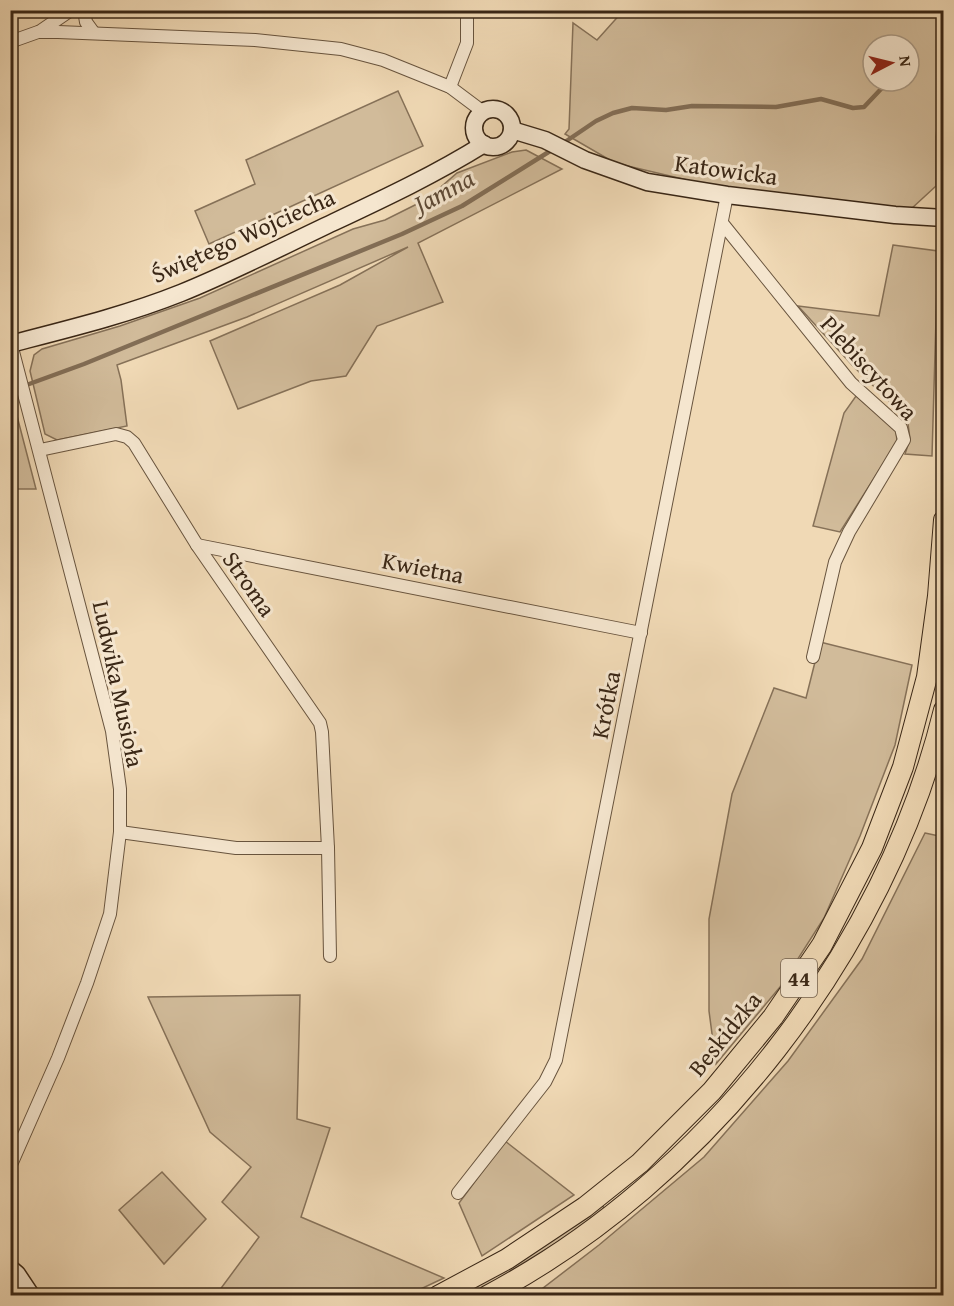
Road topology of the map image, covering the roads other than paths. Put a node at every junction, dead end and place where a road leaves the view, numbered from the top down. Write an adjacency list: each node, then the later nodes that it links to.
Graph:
1 (84, 10): 6 (street)
2 (467, 10): 8 (street)
3 (70, 11): 4 (street); 5 (street)
4 (38, 32): 5 (street); 7 (street)
5 (75, 32): 6 (street)
6 (94, 33): 8 (street)
7 (10, 42)
8 (450, 87): 9 (street)
9 (483, 111): 10 (street); 11 (street)
10 (512, 130): 11 (street); 12 (street, Katowicka)
11 (484, 144): 15 (street, Świętego Wojciecha)
12 (727, 195): 13 (street, Katowicka); 14 (street, Krótka)
13 (944, 218)
14 (723, 223): 19 (street, Krótka); 20 (street, Plebiscytowa)
15 (11, 344): 16 (street, Ludwika Musioła)
16 (40, 450): 18 (street, Stroma); 22 (street, Ludwika Musioła)
17 (944, 520): 30 (main road, Beskidzka / 44)
18 (197, 546): 19 (street, Kwietna); 23 (street, Stroma)
19 (641, 633): 26 (street, Krótka)
20 (813, 657)
21 (944, 710): 31 (main road, Beskidzka / 44)
22 (120, 832): 23 (street); 25 (street, Ludwika Musioła)
23 (328, 849): 24 (street, Stroma)
24 (330, 956)
25 (10, 1167)
26 (458, 1193)
27 (10, 1268): 29 (street)
28 (10, 1284): 29 (street)
29 (32, 1295)
30 (438, 1296)
31 (487, 1296)

